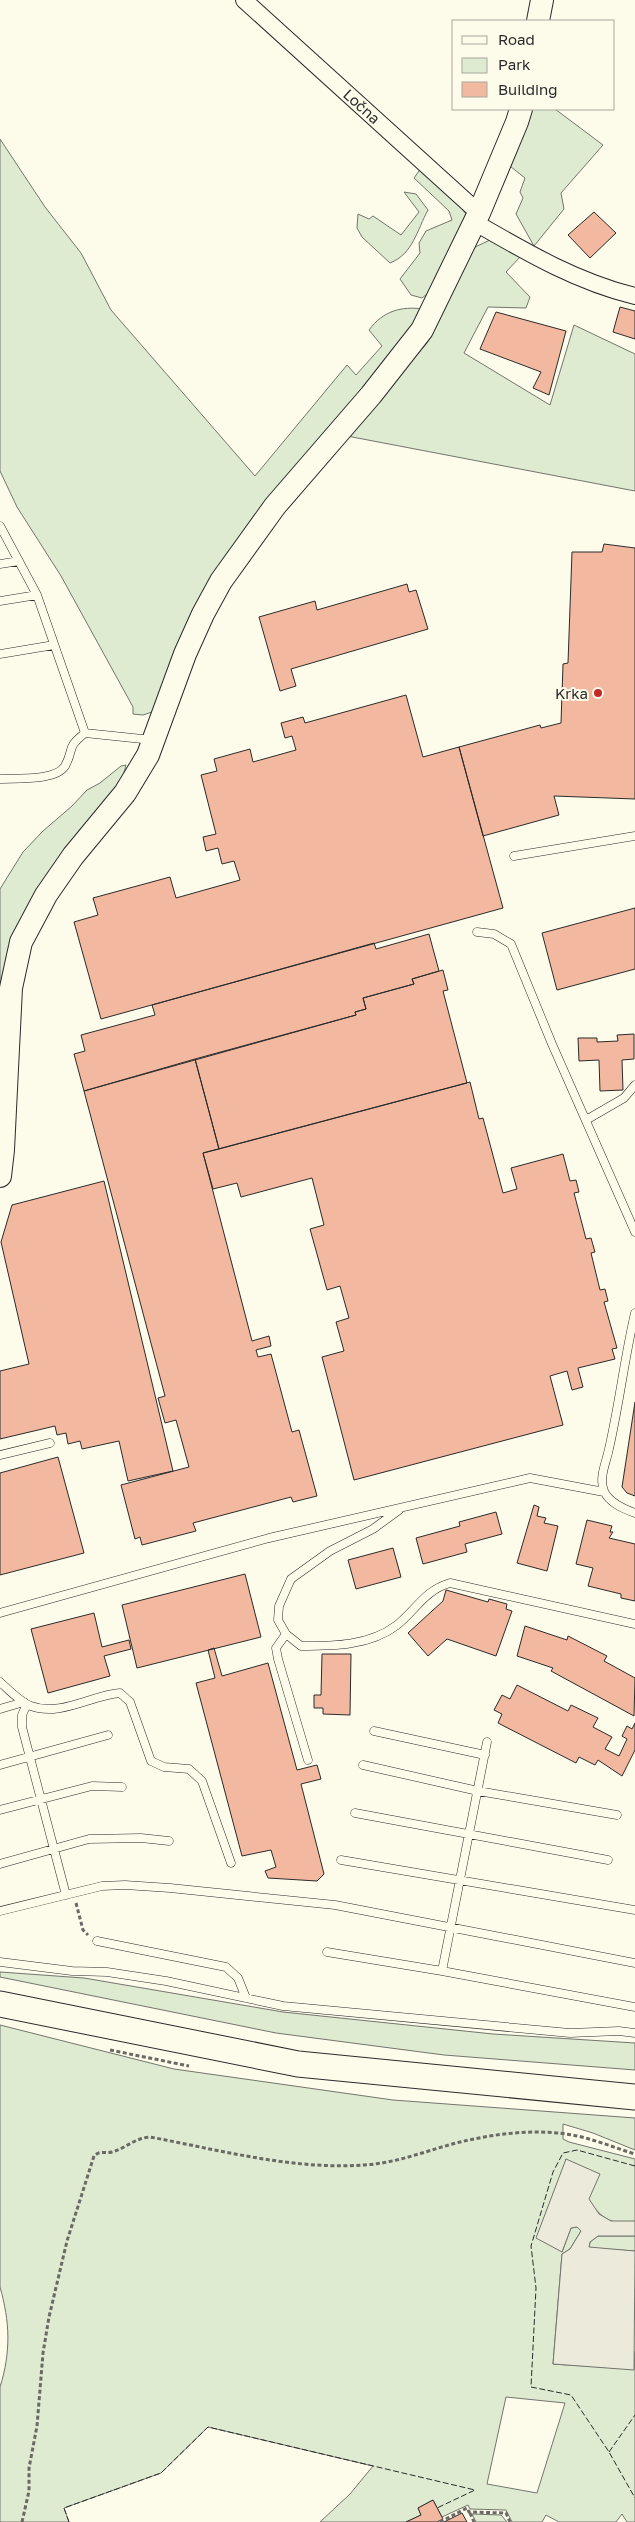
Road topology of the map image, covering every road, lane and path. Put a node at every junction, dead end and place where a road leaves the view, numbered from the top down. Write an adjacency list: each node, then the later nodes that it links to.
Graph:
1 (244, 0): 5 (street, Ločna)
2 (542, 0): 3 (street)
3 (538, 20)
4 (521, 110): 5 (street)
5 (476, 218): 6 (street, Ločna); 15 (street)
6 (635, 296)
7 (0, 526): 8 (lane)
8 (19, 561): 9 (lane); 10 (lane)
9 (0, 564)
10 (36, 595): 11 (lane); 12 (lane)
11 (0, 601)
12 (54, 645): 13 (lane); 14 (lane)
13 (0, 654)
14 (85, 733): 15 (lane); 16 (lane)
15 (154, 740): 22 (street)
16 (0, 779)
17 (635, 836): 18 (lane)
18 (514, 856)
19 (477, 932): 21 (lane)
20 (635, 1085): 21 (lane)
21 (586, 1120): 23 (lane)
22 (0, 1176)
23 (635, 1232)
24 (635, 1313): 27 (lane)
25 (50, 1442): 26 (lane)
26 (0, 1455)
27 (604, 1492): 28 (lane); 29 (lane)
28 (402, 1508): 30 (lane); 32 (lane)
29 (635, 1513)
30 (0, 1613)
31 (635, 1624): 32 (lane)
32 (286, 1634): 41 (lane)
33 (0, 1682): 34 (lane)
34 (26, 1703): 35 (lane); 40 (lane); 55 (lane)
35 (0, 1709)
36 (374, 1732): 39 (lane)
37 (108, 1735): 40 (lane)
38 (488, 1742): 39 (lane)
39 (485, 1755): 45 (lane)
40 (29, 1757): 42 (lane); 46 (lane)
41 (308, 1760)
42 (0, 1765)
43 (363, 1765): 45 (lane)
44 (122, 1787): 46 (lane)
45 (478, 1791): 49 (lane); 50 (lane)
46 (40, 1799): 47 (lane); 52 (lane)
47 (0, 1810)
48 (355, 1813): 50 (lane)
49 (617, 1815)
50 (469, 1835): 54 (lane); 57 (lane)
51 (169, 1841): 52 (lane)
52 (54, 1849): 56 (lane); 58 (lane)
53 (340, 1860): 57 (lane)
54 (608, 1860)
55 (231, 1863)
56 (0, 1864)
57 (460, 1881): 59 (lane); 61 (lane)
58 (70, 1894): 60 (lane); 61 (lane); 62 (path)
59 (635, 1910)
60 (0, 1911)
61 (451, 1928): 65 (lane); 66 (lane)
62 (97, 1941): 67 (lane)
63 (327, 1952): 66 (lane)
64 (0, 1962): 67 (lane)
65 (635, 1963)
66 (442, 1971): 69 (lane)
67 (246, 1998): 70 (lane)
68 (0, 2004): 71 (main road)
69 (635, 2007)
70 (635, 2033)
71 (635, 2097)
72 (635, 2154): 74 (path)
73 (469, 2512): 75 (path); 76 (path); 77 (path)
74 (22, 2522)
75 (440, 2522)
76 (474, 2522)
77 (510, 2522)

